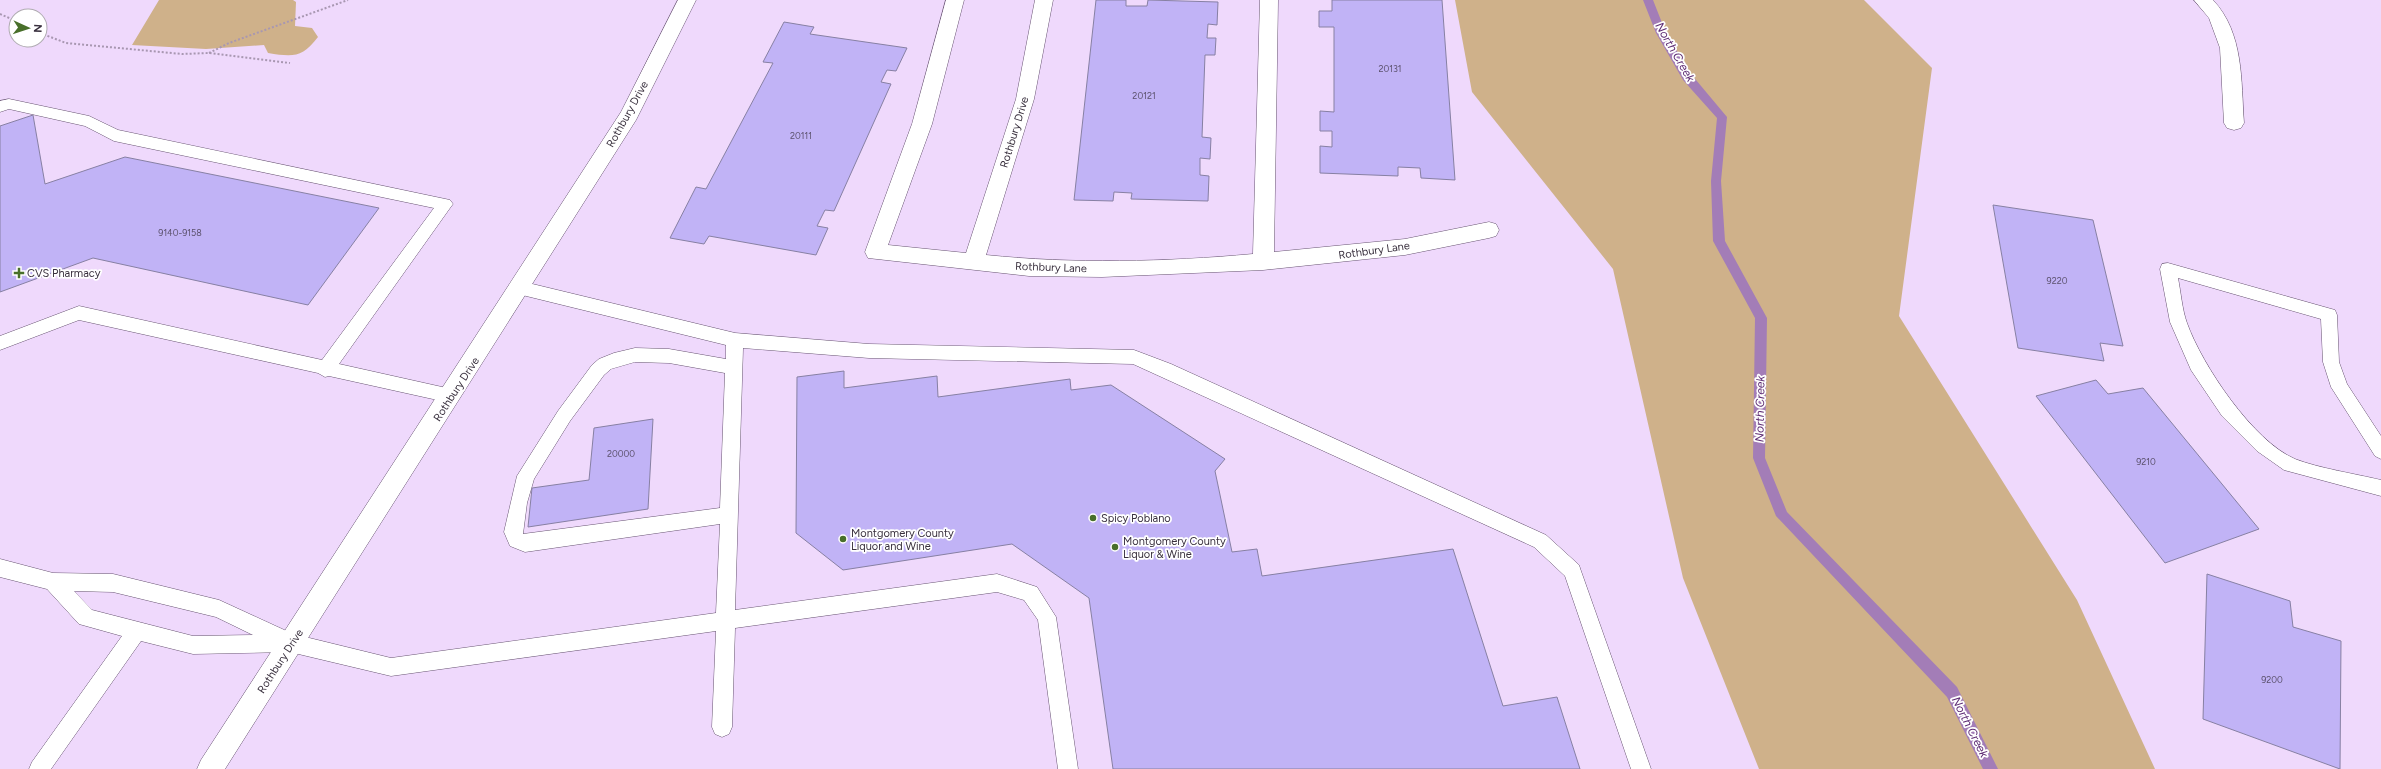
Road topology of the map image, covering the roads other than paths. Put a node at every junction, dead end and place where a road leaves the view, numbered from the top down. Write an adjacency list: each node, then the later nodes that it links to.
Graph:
1 (687, 0): 11 (street, Rothbury Drive)
2 (955, 0): 9 (street, Rothbury Lane)
3 (1044, 0): 9 (street, Rothbury Drive)
4 (1269, 0): 10 (street)
5 (2203, 0): 7 (street)
6 (0, 107): 15 (lane)
7 (2234, 123)
8 (1489, 230): 10 (street, Rothbury Lane)
9 (974, 261): 10 (street, Rothbury Lane)
10 (1263, 262)
11 (520, 288): 12 (lane); 16 (street, Rothbury Drive)
12 (735, 340): 14 (lane); 29 (lane)
13 (0, 342): 15 (lane)
14 (734, 368): 19 (lane); 19 (lane)
15 (325, 370): 16 (lane)
16 (451, 396): 24 (street, Rothbury Drive)
17 (2381, 451): 18 (lane)
18 (2381, 488)
19 (728, 515): 22 (lane)
20 (0, 568): 21 (lane)
21 (53, 582): 23 (lane); 24 (lane)
22 (725, 621): 24 (lane); 25 (lane); 28 (lane)
23 (138, 631): 24 (lane); 26 (lane)
24 (291, 643): 27 (street, Rothbury Drive)
25 (722, 727)
26 (39, 769)
27 (210, 769)
28 (1068, 769)
29 (1641, 769)

